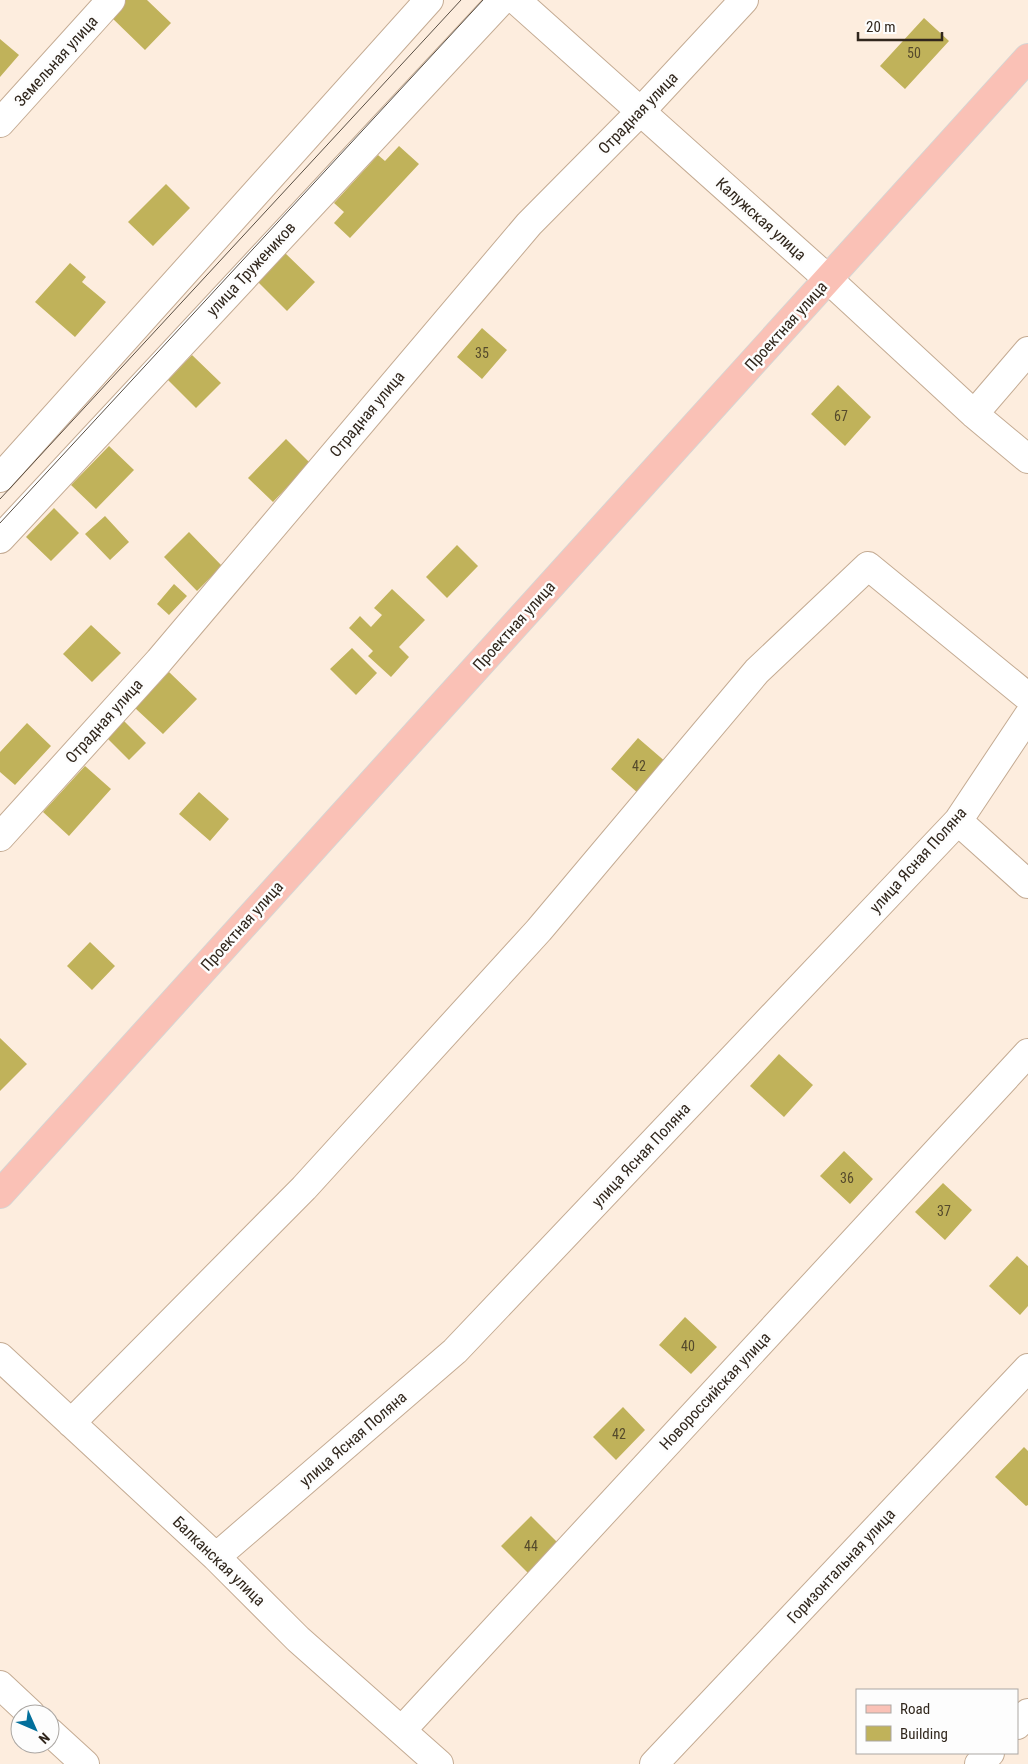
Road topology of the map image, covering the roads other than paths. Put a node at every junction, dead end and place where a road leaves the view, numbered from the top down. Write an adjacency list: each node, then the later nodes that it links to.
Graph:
1 (111, 0): 8 (street, Земельная улица)
2 (428, 0): 13 (street)
3 (502, 0): 14 (street, улица Тружеников)
4 (516, 0): 7 (street, Калужская улица)
5 (744, 0): 7 (street, Отрадная улица)
6 (1028, 58): 9 (main road, Проектная улица)
7 (641, 111): 9 (street, Калужская улица); 18 (street, Отрадная улица)
8 (0, 122)
9 (828, 279): 11 (street, Калужская улица); 21 (main road, Проектная улица)
10 (1028, 351): 11 (street)
11 (974, 414): 12 (street, Калужская улица)
12 (1028, 460)
13 (0, 478)
14 (0, 539)
15 (1028, 697): 24 (street)
16 (1028, 716): 17 (street, улица Ясная Поляна)
17 (958, 821): 19 (street); 25 (street, улица Ясная Поляна)
18 (0, 837)
19 (1028, 884)
20 (1028, 1053): 30 (street, Новороссийская улица)
21 (0, 1194)
22 (0, 1357): 24 (street, Балканская улица)
23 (1028, 1368): 35 (street, Горизонтальная улица)
24 (71, 1423): 25 (street, Балканская улица)
25 (216, 1557): 30 (street, Балканская улица)
26 (0, 1686): 27 (street)
27 (20, 1704)
28 (1028, 1713): 29 (street)
29 (1018, 1724)
30 (402, 1730): 34 (street, Балканская улица)
31 (60, 1741): 33 (street)
32 (989, 1754): 36 (street)
33 (85, 1764)
34 (439, 1764)
35 (654, 1764)
36 (979, 1764)

